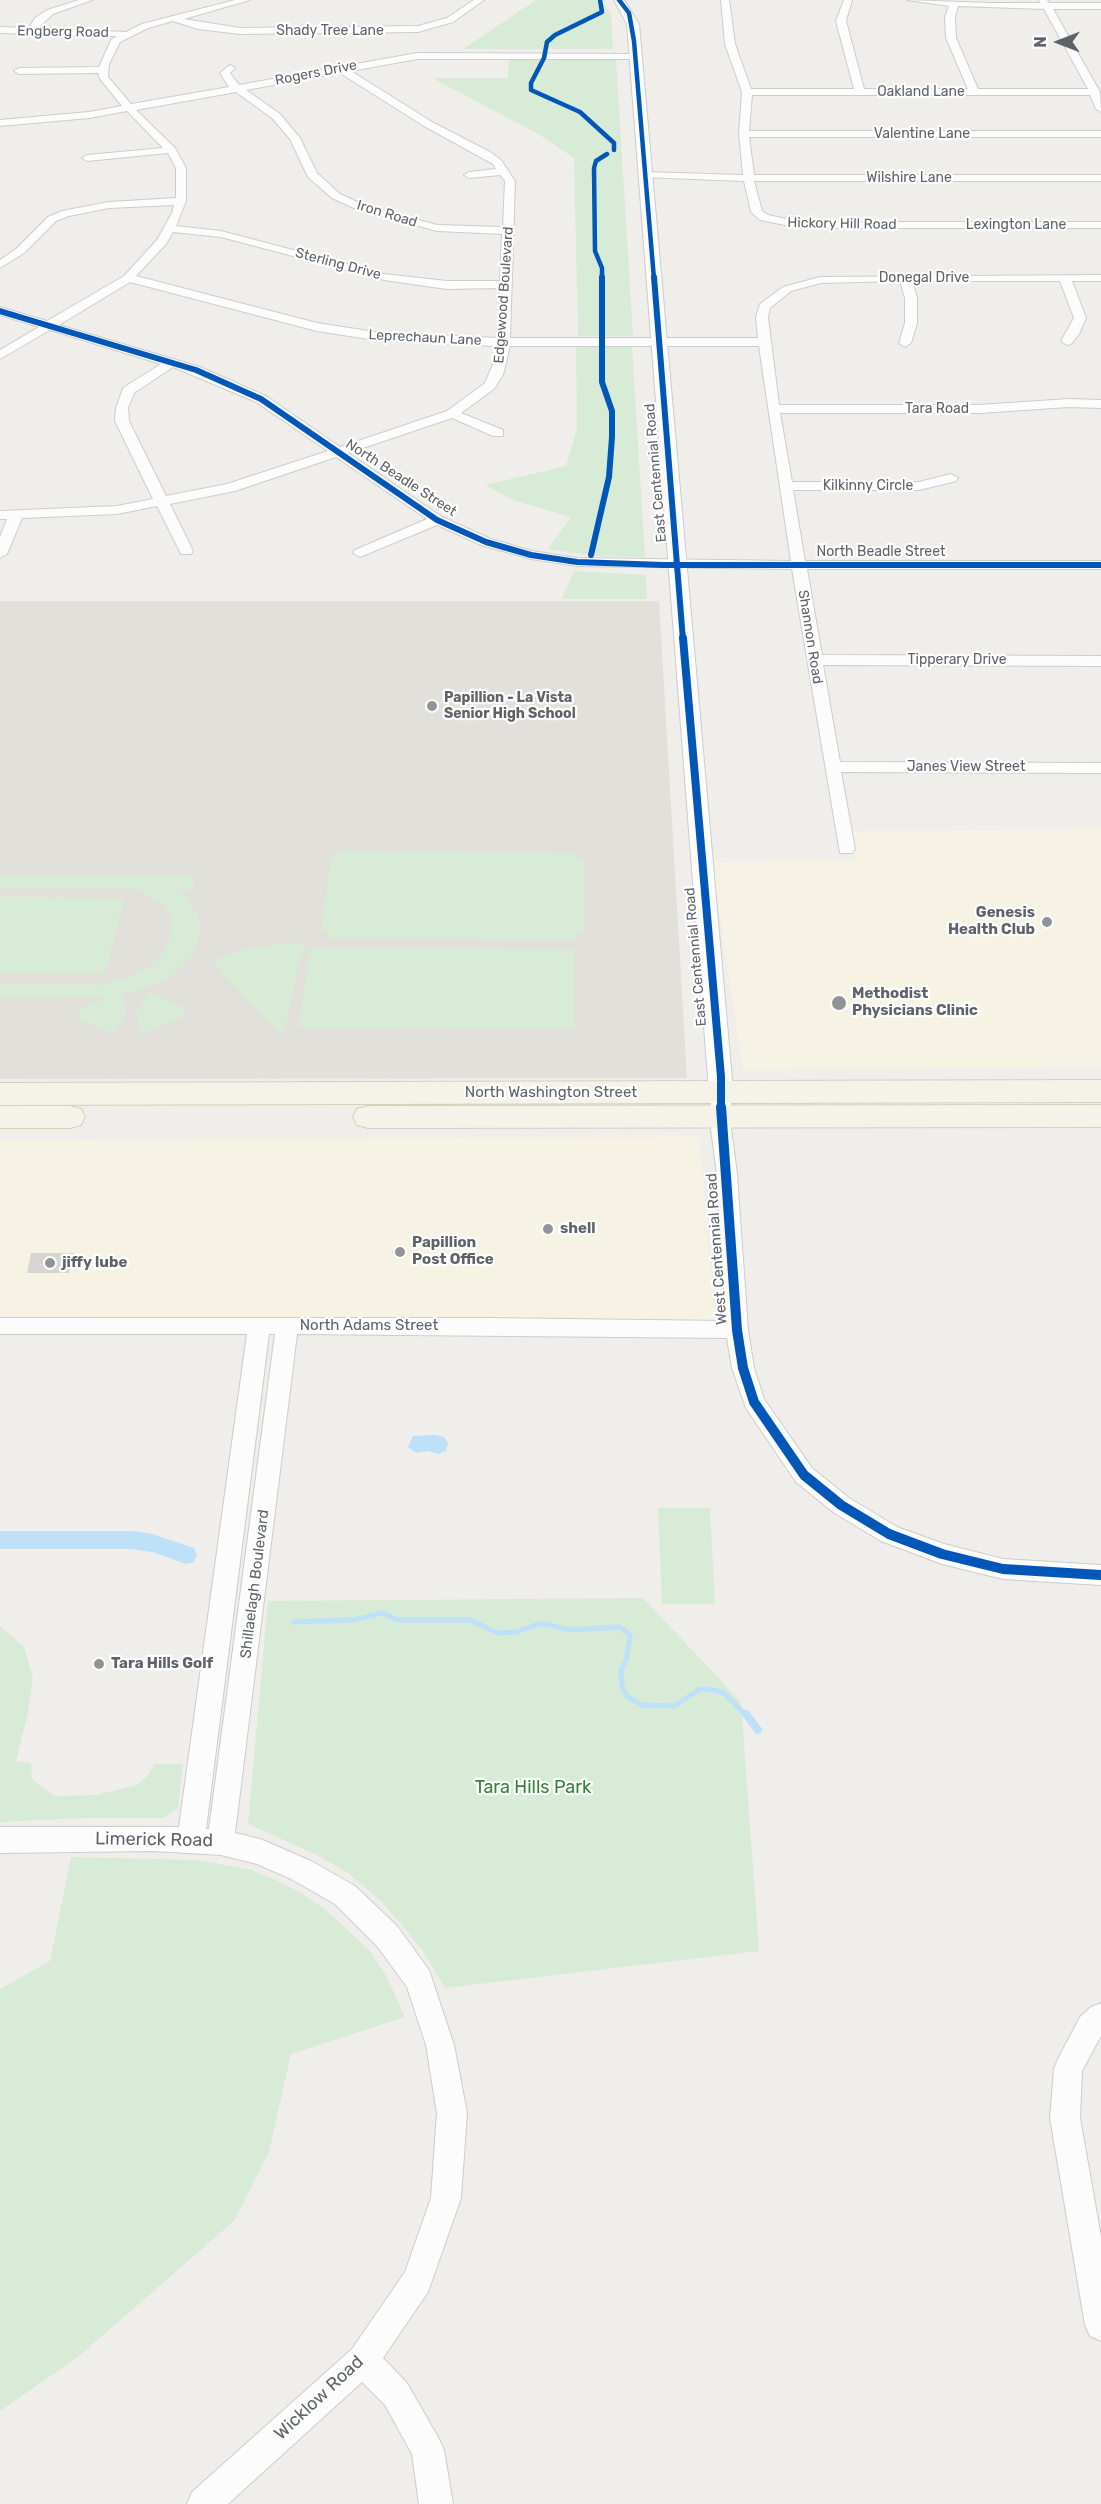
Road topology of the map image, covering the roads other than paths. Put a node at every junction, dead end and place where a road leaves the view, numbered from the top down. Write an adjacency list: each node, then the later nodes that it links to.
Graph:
1 (88, 0): 13 (street)
2 (246, 0): 11 (street)
3 (480, 0): 11 (street, Shady Tree Lane)
4 (619, 0): 15 (street, East Centennial Road)
5 (725, 0): 21 (street, Hickory Hill Road)
6 (849, 0): 22 (street)
7 (911, 0): 9 (street)
8 (1045, 3): 9 (street); 10 (street); 24 (street)
9 (954, 4): 23 (street)
10 (1101, 6)
11 (175, 18): 14 (street)
12 (0, 30): 13 (street, Engberg Road)
13 (32, 30): 14 (street, Engberg Road)
14 (125, 34): 19 (street)
15 (635, 56): 17 (street, Rogers Drive); 34 (street, East Centennial Road)
16 (230, 68): 20 (street)
17 (341, 69): 20 (street, Rogers Drive); 32 (street)
18 (19, 70): 19 (street)
19 (103, 70): 25 (street)
20 (236, 89): 25 (street, Rogers Drive); 41 (street, Iron Road)
21 (747, 92): 22 (street, Oakland Lane); 28 (street, Hickory Hill Road)
22 (860, 92): 23 (street, Oakland Lane)
23 (974, 92): 24 (street, Oakland Lane)
24 (1095, 92): 26 (street)
25 (131, 107): 27 (street, Rogers Drive); 30 (street)
26 (1101, 109)
27 (0, 123)
28 (744, 134): 29 (street, Valentine Lane); 35 (street, Hickory Hill Road)
29 (1101, 134)
30 (171, 150): 31 (street); 37 (street)
31 (87, 158)
32 (503, 171): 33 (street); 41 (street, Edgewood Boulevard)
33 (469, 175)
34 (646, 178): 35 (street, Wilshire Lane); 54 (street, East Centennial Road)
35 (749, 178): 36 (street, Wilshire Lane); 39 (street, Hickory Hill Road)
36 (1101, 178)
37 (181, 201): 40 (street); 42 (street)
38 (1101, 225): 39 (street, Lexington Lane)
39 (931, 226)
40 (172, 229): 43 (street); 47 (street, Sterling Drive)
41 (507, 231): 47 (street, Edgewood Boulevard)
42 (0, 265)
43 (128, 278): 50 (street); 51 (street, Leprechaun Lane)
44 (905, 278): 45 (street, Donegal Drive); 49 (street, Donegal Drive); 56 (street)
45 (1065, 278): 46 (street, Donegal Drive); 52 (street)
46 (1101, 278)
47 (506, 284): 53 (street, Edgewood Boulevard)
48 (0, 311): 50 (street, North Beadle Street)
49 (762, 317): 55 (street, Shannon Road)
50 (48, 325): 58 (street); 59 (street, North Beadle Street)
51 (375, 336): 53 (street, Leprechaun Lane); 57 (street)
52 (1067, 341)
53 (504, 342): 54 (street, Leprechaun Lane); 62 (street, Edgewood Boulevard)
54 (658, 342): 55 (street, Leprechaun Lane); 75 (street, East Centennial Road)
55 (765, 342): 61 (street, Shannon Road)
56 (905, 344)
57 (367, 348)
58 (0, 355)
59 (172, 362): 64 (street, North Beadle Street); 67 (street)
60 (1101, 404): 61 (street, Tara Road)
61 (773, 409): 66 (street, Shannon Road)
62 (452, 414): 63 (street); 64 (street, Edgewood Boulevard)
63 (498, 432)
64 (336, 452): 67 (street, Edgewood Boulevard); 70 (street, North Beadle Street)
65 (951, 478): 66 (street, Kilkinny Circle)
66 (785, 486): 76 (street, Shannon Road)
67 (163, 502): 69 (street, Edgewood Boulevard); 71 (street)
68 (0, 515): 69 (street, Edgewood Boulevard)
69 (16, 515): 73 (street)
70 (437, 520): 72 (street); 75 (street, North Beadle Street)
71 (186, 551)
72 (360, 553)
73 (0, 554)
74 (1101, 565): 76 (street, North Beadle Street)
75 (678, 566): 76 (street, North Beadle Street); 84 (street, East Centennial Road)
76 (798, 566): 77 (street, Shannon Road)
77 (814, 660): 78 (street, Tipperary Drive); 79 (street, Shannon Road)
78 (1101, 661)
79 (832, 767): 80 (street, Janes View Street); 81 (street, Shannon Road)
80 (1101, 768)
81 (846, 849)
82 (1101, 1091): 84 (main road, North Washington Street)
83 (0, 1094): 84 (main road, North Washington Street)
84 (722, 1104): 85 (main road, North Washington Street); 86 (main road, North Washington Street); 90 (street, West Centennial Road)
85 (1101, 1116)
86 (0, 1117)
87 (0, 1326): 88 (street, North Adams Street)
88 (259, 1326): 89 (street, North Adams Street); 92 (street, Shillaelagh Boulevard)
89 (287, 1326): 90 (street, North Adams Street); 94 (street, Shillaelagh Boulevard)
90 (737, 1330): 91 (street, West Centennial Road)
91 (1101, 1575)
92 (191, 1839): 93 (street, Limerick Road); 94 (street, Limerick Road)
93 (0, 1840)
94 (221, 1842): 95 (street, Limerick Road)
95 (387, 1936): 98 (street, Wicklow Road)
96 (1101, 2017): 97 (street)
97 (1101, 2325)
98 (363, 2360): 99 (street, Wicklow Road); 100 (street)
99 (204, 2504)
100 (436, 2504)

